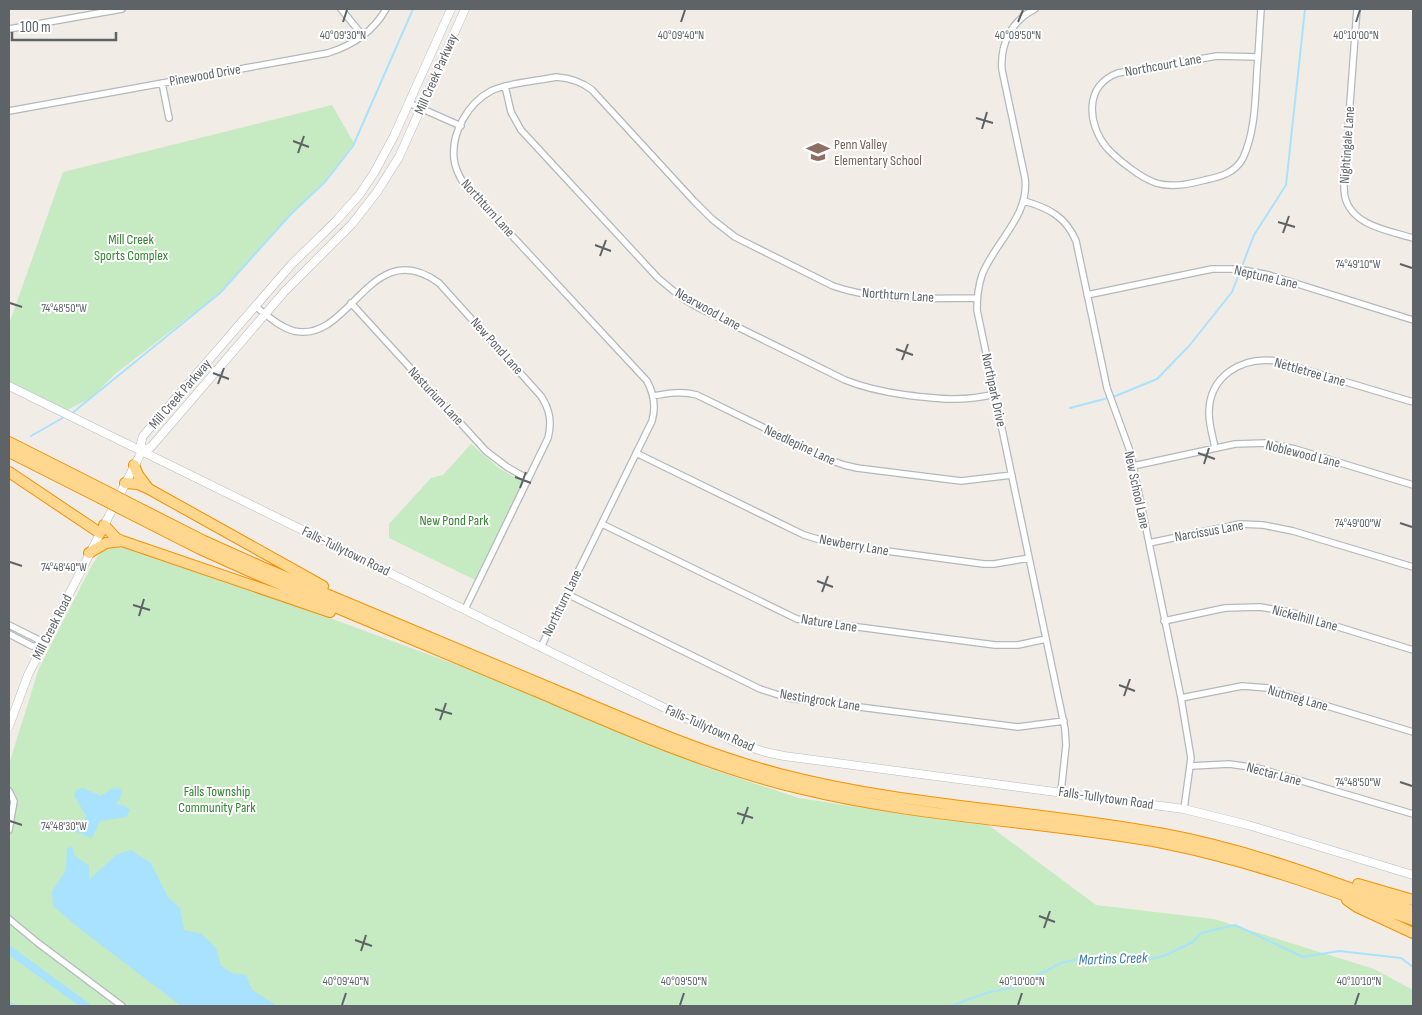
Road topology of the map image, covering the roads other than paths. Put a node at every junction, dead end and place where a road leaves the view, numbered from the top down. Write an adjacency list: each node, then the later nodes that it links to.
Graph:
1 (122, 9): 9 (street)
2 (342, 9): 10 (street)
3 (386, 9): 10 (street, Pinewood Drive)
4 (450, 9): 14 (main road, Mill Creek Parkway)
5 (465, 9): 15 (main road, Mill Creek Parkway)
6 (1035, 9): 19 (street, Northpark Drive)
7 (1261, 9): 11 (street, Northcourt Lane)
8 (1357, 9): 20 (street, Nightingale Lane)
9 (9, 29)
10 (363, 36): 12 (street, Pinewood Drive)
11 (1258, 57): 11 (street, Northcourt Lane)
12 (162, 83): 16 (street, Pinewood Drive); 17 (street)
13 (505, 86): 18 (street, Northturn Lane); 22 (street, Northturn Lane); 28 (street, Nearwood Lane)
14 (409, 103): 15 (street); 24 (main road, Mill Creek Parkway)
15 (421, 108): 18 (street); 25 (main road, Mill Creek Parkway)
16 (9, 111)
17 (169, 118)
18 (461, 126): 29 (street, Northturn Lane)
19 (1024, 201): 21 (street, New School Lane); 22 (street, Northpark Drive)
20 (1413, 238)
21 (1087, 295): 26 (street, Neptune Lane); 37 (street, New School Lane)
22 (977, 298): 28 (street, Northpark Drive)
23 (351, 303): 25 (street, New Pond Lane); 40 (street, Nasturium Lane); 40 (street, New Pond Lane)
24 (255, 306): 25 (street, New Pond Lane); 33 (main road, Mill Creek Parkway)
25 (265, 314): 33 (main road, Mill Creek Parkway)
26 (1413, 320)
27 (9, 386): 33 (main road, Falls-Tullytown Road)
28 (995, 394): 39 (street, Northpark Drive)
29 (654, 396): 35 (street, Northturn Lane); 39 (street, Needlepine Lane)
30 (1413, 402): 32 (street, Nettletree Lane)
31 (9, 442): 44 (highway)
32 (1215, 448): 37 (street, Noblewood Lane); 42 (street, Noblewood Lane)
33 (142, 451): 36 (main road, Mill Creek Road); 54 (main road, Falls-Tullytown Road)
34 (9, 452): 44 (highway)
35 (636, 453): 46 (street, Northturn Lane); 51 (street, Newberry Lane)
36 (134, 465): 41 (main road, Mill Creek Road); 43 (highway)
37 (1133, 466): 49 (street, New School Lane)
38 (9, 472): 47 (highway)
39 (1012, 475): 51 (street, Northpark Drive)
40 (528, 479): 54 (street, New Pond Lane)
41 (125, 483): 43 (highway); 47 (main road, Mill Creek Road)
42 (1413, 485)
43 (149, 489): 55 (highway)
44 (102, 494): 45 (highway, bridge)
45 (131, 509): 55 (highway); 60 (highway)
46 (602, 524): 53 (street, Northturn Lane); 59 (street, Nature Lane)
47 (102, 529): 48 (highway); 50 (main road, Mill Creek Road)
48 (122, 541): 50 (highway); 60 (highway)
49 (1148, 543): 52 (street, Narcissus Lane); 56 (street, New School Lane)
50 (89, 554): 61 (main road, Mill Creek Road)
51 (1029, 558): 59 (street, Northpark Drive)
52 (1413, 567)
53 (566, 594): 62 (street, Northturn Lane); 65 (street, Nestingrock Lane)
54 (466, 609): 62 (main road, Falls-Tullytown Road)
55 (372, 613): 74 (highway)
56 (1164, 620): 63 (street, Nickelhill Lane); 64 (street, New School Lane)
57 (9, 625): 61 (street)
58 (9, 634): 61 (street)
59 (1046, 639): 65 (street, Northpark Drive)
60 (416, 641): 76 (highway)
61 (42, 646): 66 (main road, Mill Creek Road)
62 (540, 647): 70 (main road, Falls-Tullytown Road)
63 (1413, 650)
64 (1181, 698): 67 (street, Nutmeg Lane); 68 (street, New School Lane)
65 (1064, 721): 70 (street, Northpark Drive)
66 (9, 726)
67 (1413, 732)
68 (1191, 766): 71 (street, New School Lane); 72 (street, Nectar Lane)
69 (9, 791): 73 (street)
70 (1061, 792): 71 (main road, Falls-Tullytown Road)
71 (1184, 809): 75 (main road, Falls-Tullytown Road)
72 (1413, 814)
73 (9, 830)
74 (1287, 866): 77 (highway); 78 (highway)
75 (1413, 875)
76 (1333, 891): 80 (highway); 81 (highway)
77 (1413, 900)
78 (1413, 911)
79 (9, 919): 82 (street)
80 (1413, 920)
81 (1413, 933)
82 (122, 1006)

